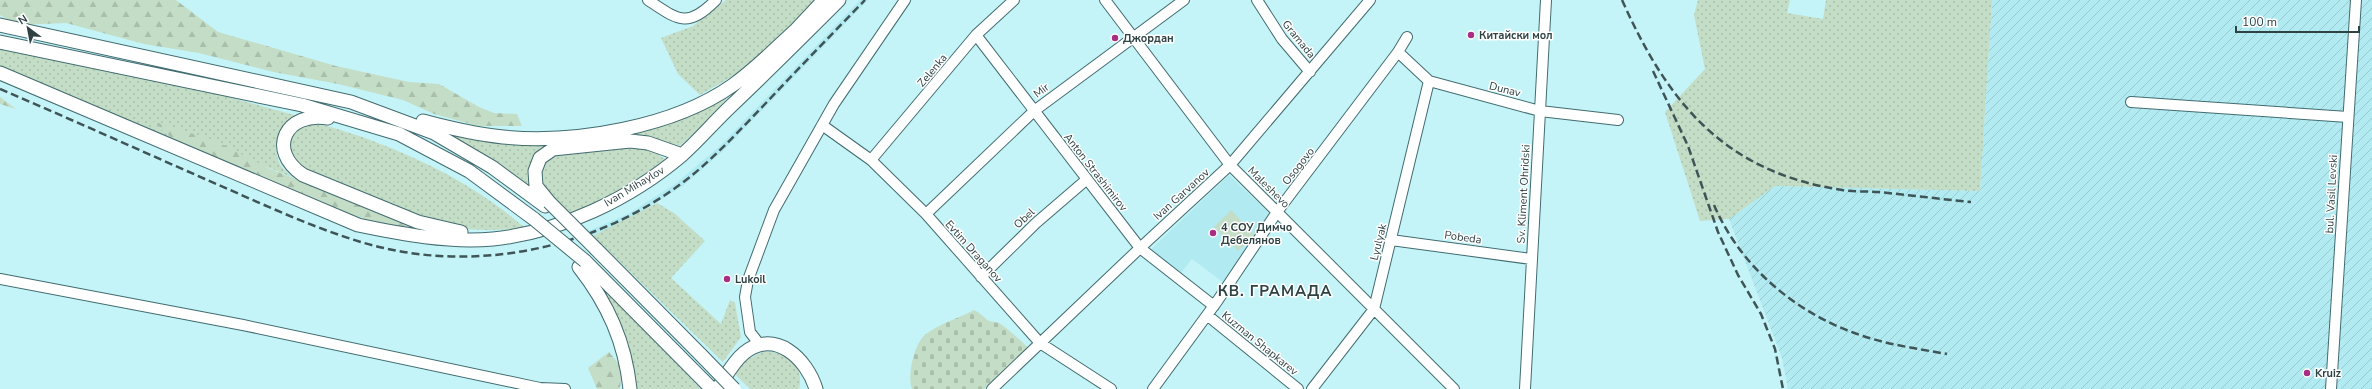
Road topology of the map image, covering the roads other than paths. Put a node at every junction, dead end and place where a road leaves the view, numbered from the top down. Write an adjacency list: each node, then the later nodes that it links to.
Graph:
1 (648, 0): 2 (street)
2 (716, 0)
3 (824, 0): 14 (main road, Ivan Mihaylov)
4 (839, 0): 25 (main road, Ivan Mihaylov)
5 (905, 0): 30 (street)
6 (1014, 0): 15 (street, Zelenka)
7 (1105, 0): 17 (street, Maleshevo)
8 (1184, 0): 17 (street, Mir)
9 (1257, 0): 20 (street, Gramada)
10 (1370, 0): 20 (street, Ivan Garvanov)
11 (1546, 0): 27 (street, Sv. Kliment Ohridski)
12 (2356, 0): 28 (street, bul. Vasil Levski)
13 (0, 25): 23 (main road)
14 (799, 27): 23 (main road); 25 (main road, Ivan Mihaylov)
15 (976, 35): 26 (street, Anton Strashimirov); 33 (street, Zelenka)
16 (1407, 37): 19 (street, Osogovo)
17 (1133, 39): 26 (street, Mir); 34 (street, Maleshevo)
18 (0, 42): 31 (main road)
19 (1398, 52): 22 (street, Dunav); 37 (street, Osogovo)
20 (1310, 72): 34 (street, Ivan Garvanov)
21 (0, 73): 39 (main road)
22 (1429, 81): 27 (street, Dunav); 40 (street, Lyulyak)
23 (351, 102): 36 (main road)
24 (2131, 102): 28 (street)
25 (731, 106): 32 (main road, Ivan Mihaylov)
26 (1034, 110): 35 (street, Anton Strashimirov); 38 (street, Mir)
27 (1540, 110): 29 (street, Dunav); 42 (street, Sv. Kliment Ohridski)
28 (2348, 117): 66 (street, bul. Vasil Levski)
29 (1618, 120)
30 (822, 125): 33 (street, Evtim Draganov); 50 (street)
31 (399, 134): 39 (main road); 43 (main road, bridge)
32 (682, 156): 36 (main road); 39 (main road, Ivan Mihaylov)
33 (872, 160): 38 (street, Evtim Draganov)
34 (1230, 165): 37 (street, Maleshevo); 41 (street, Ivan Garvanov)
35 (1086, 180): 41 (street, Anton Strashimirov); 44 (street, Obel)
36 (547, 204): 56 (main road, bridge)
37 (1277, 212): 46 (street, Osogovo); 47 (street, Maleshevo)
38 (926, 214): 44 (street, Evtim Draganov)
39 (519, 235)
40 (1392, 240): 42 (street, Pobeda); 47 (street, Lyulyak)
41 (1140, 248): 46 (street, Anton Strashimirov); 49 (street, Ivan Garvanov)
42 (1531, 259): 65 (street, Sv. Kliment Ohridski)
43 (582, 264): 53 (main road); 54 (main road)
44 (981, 277): 49 (street, Evtim Draganov)
45 (0, 279): 52 (street)
46 (1214, 306): 48 (street, Osogovo)
47 (1374, 310): 63 (street, Lyulyak); 64 (street, Maleshevo)
48 (1207, 316): 61 (street, Osogovo); 62 (street, Kuzman Shapkarev)
49 (1040, 343): 59 (street, Ivan Garvanov); 60 (street, Evtim Draganov)
50 (760, 345): 51 (main road); 55 (main road)
51 (794, 354): 57 (main road); 58 (main road)
52 (565, 389)
53 (630, 389)
54 (712, 389)
55 (717, 389)
56 (734, 389)
57 (805, 389)
58 (816, 389)
59 (992, 389)
60 (1111, 389)
61 (1154, 389)
62 (1298, 389)
63 (1312, 389)
64 (1454, 389)
65 (1525, 389)
66 (2331, 389)

